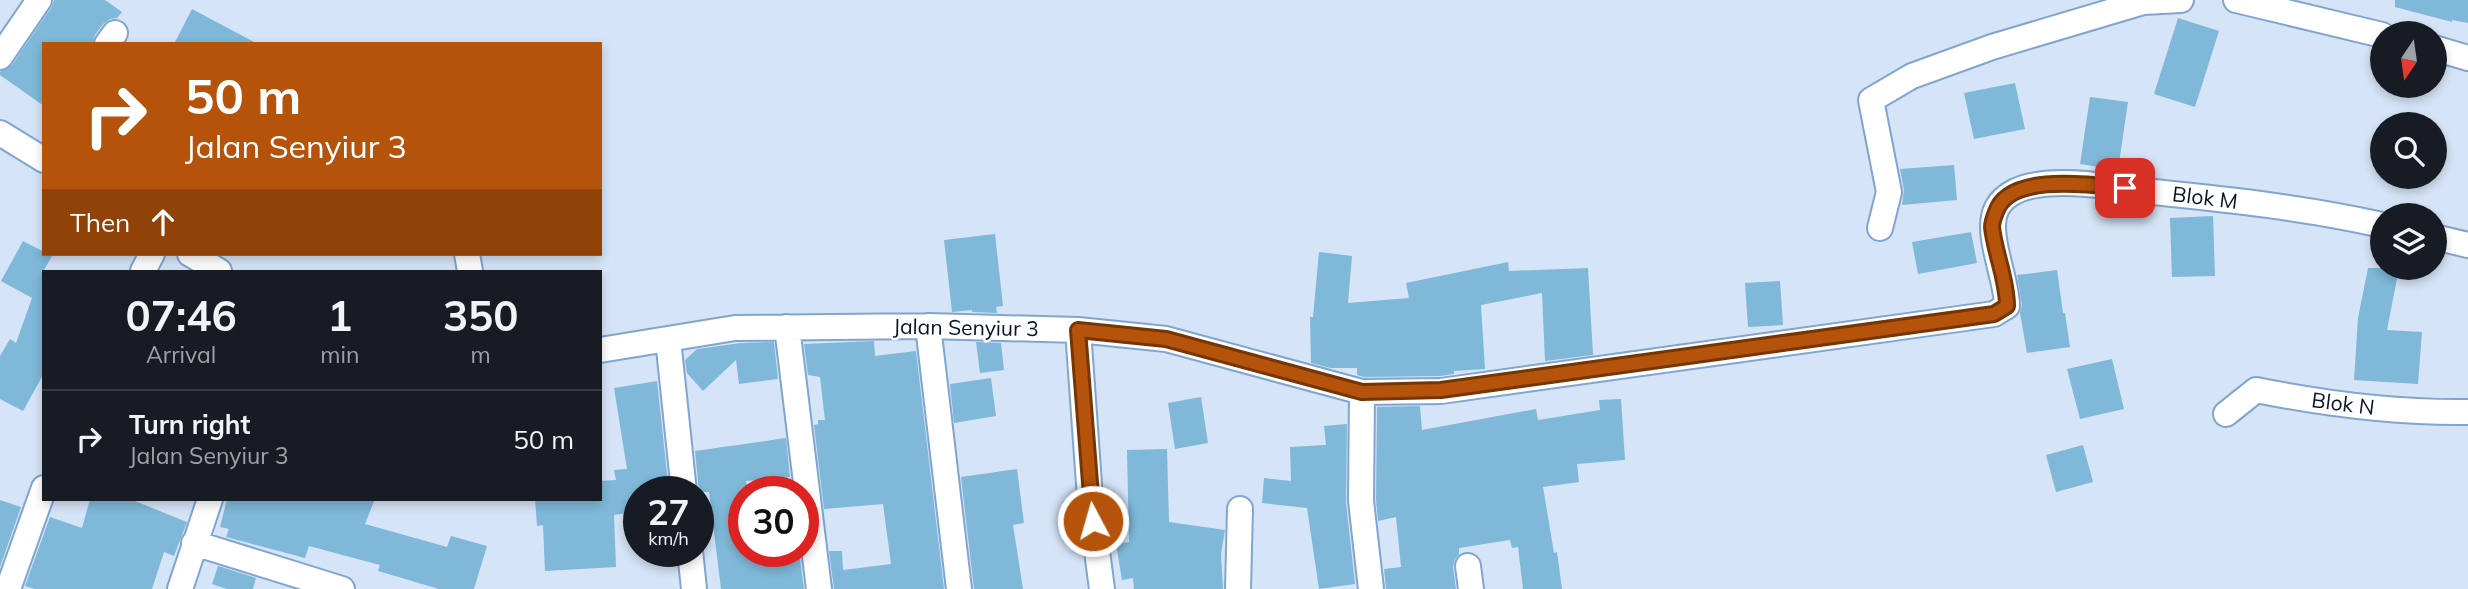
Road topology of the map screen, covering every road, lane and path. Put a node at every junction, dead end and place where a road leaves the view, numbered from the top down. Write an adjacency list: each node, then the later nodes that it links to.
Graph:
1 (39, 0): 6 (street)
2 (2181, 0): 11 (street)
3 (2236, 0): 4 (street)
4 (2370, 32)
5 (2447, 52): 7 (street)
6 (0, 57)
7 (2468, 58)
8 (3, 142): 9 (street)
9 (40, 151)
10 (2370, 222): 16 (street, Blok M)
11 (1880, 228)
12 (2447, 240): 13 (street)
13 (2468, 245)
14 (193, 256): 15 (street)
15 (217, 270)
16 (1980, 314): 22 (street, Jalan Senyiur 3)
17 (929, 326): 18 (street, Jalan Senyiur 3); 19 (street, Jalan Senyiur 3); 36 (street)
18 (787, 327): 20 (street, Jalan Senyiur 3); 35 (street)
19 (1078, 330): 22 (street, Jalan Senyiur 3); 37 (street)
20 (668, 339): 21 (street, Jalan Senyiur 3); 25 (street)
21 (602, 349)
22 (1362, 392): 39 (street)
23 (2468, 412): 24 (street, Blok N)
24 (2226, 414)
25 (682, 476)
26 (42, 494): 31 (street)
27 (209, 501): 29 (street)
28 (1240, 509): 38 (street)
29 (194, 543): 32 (street); 33 (street)
30 (692, 567): 34 (street)
31 (8, 589)
32 (180, 589)
33 (342, 589)
34 (694, 589)
35 (818, 589)
36 (959, 589)
37 (1102, 589)
38 (1238, 589)
39 (1371, 589)

